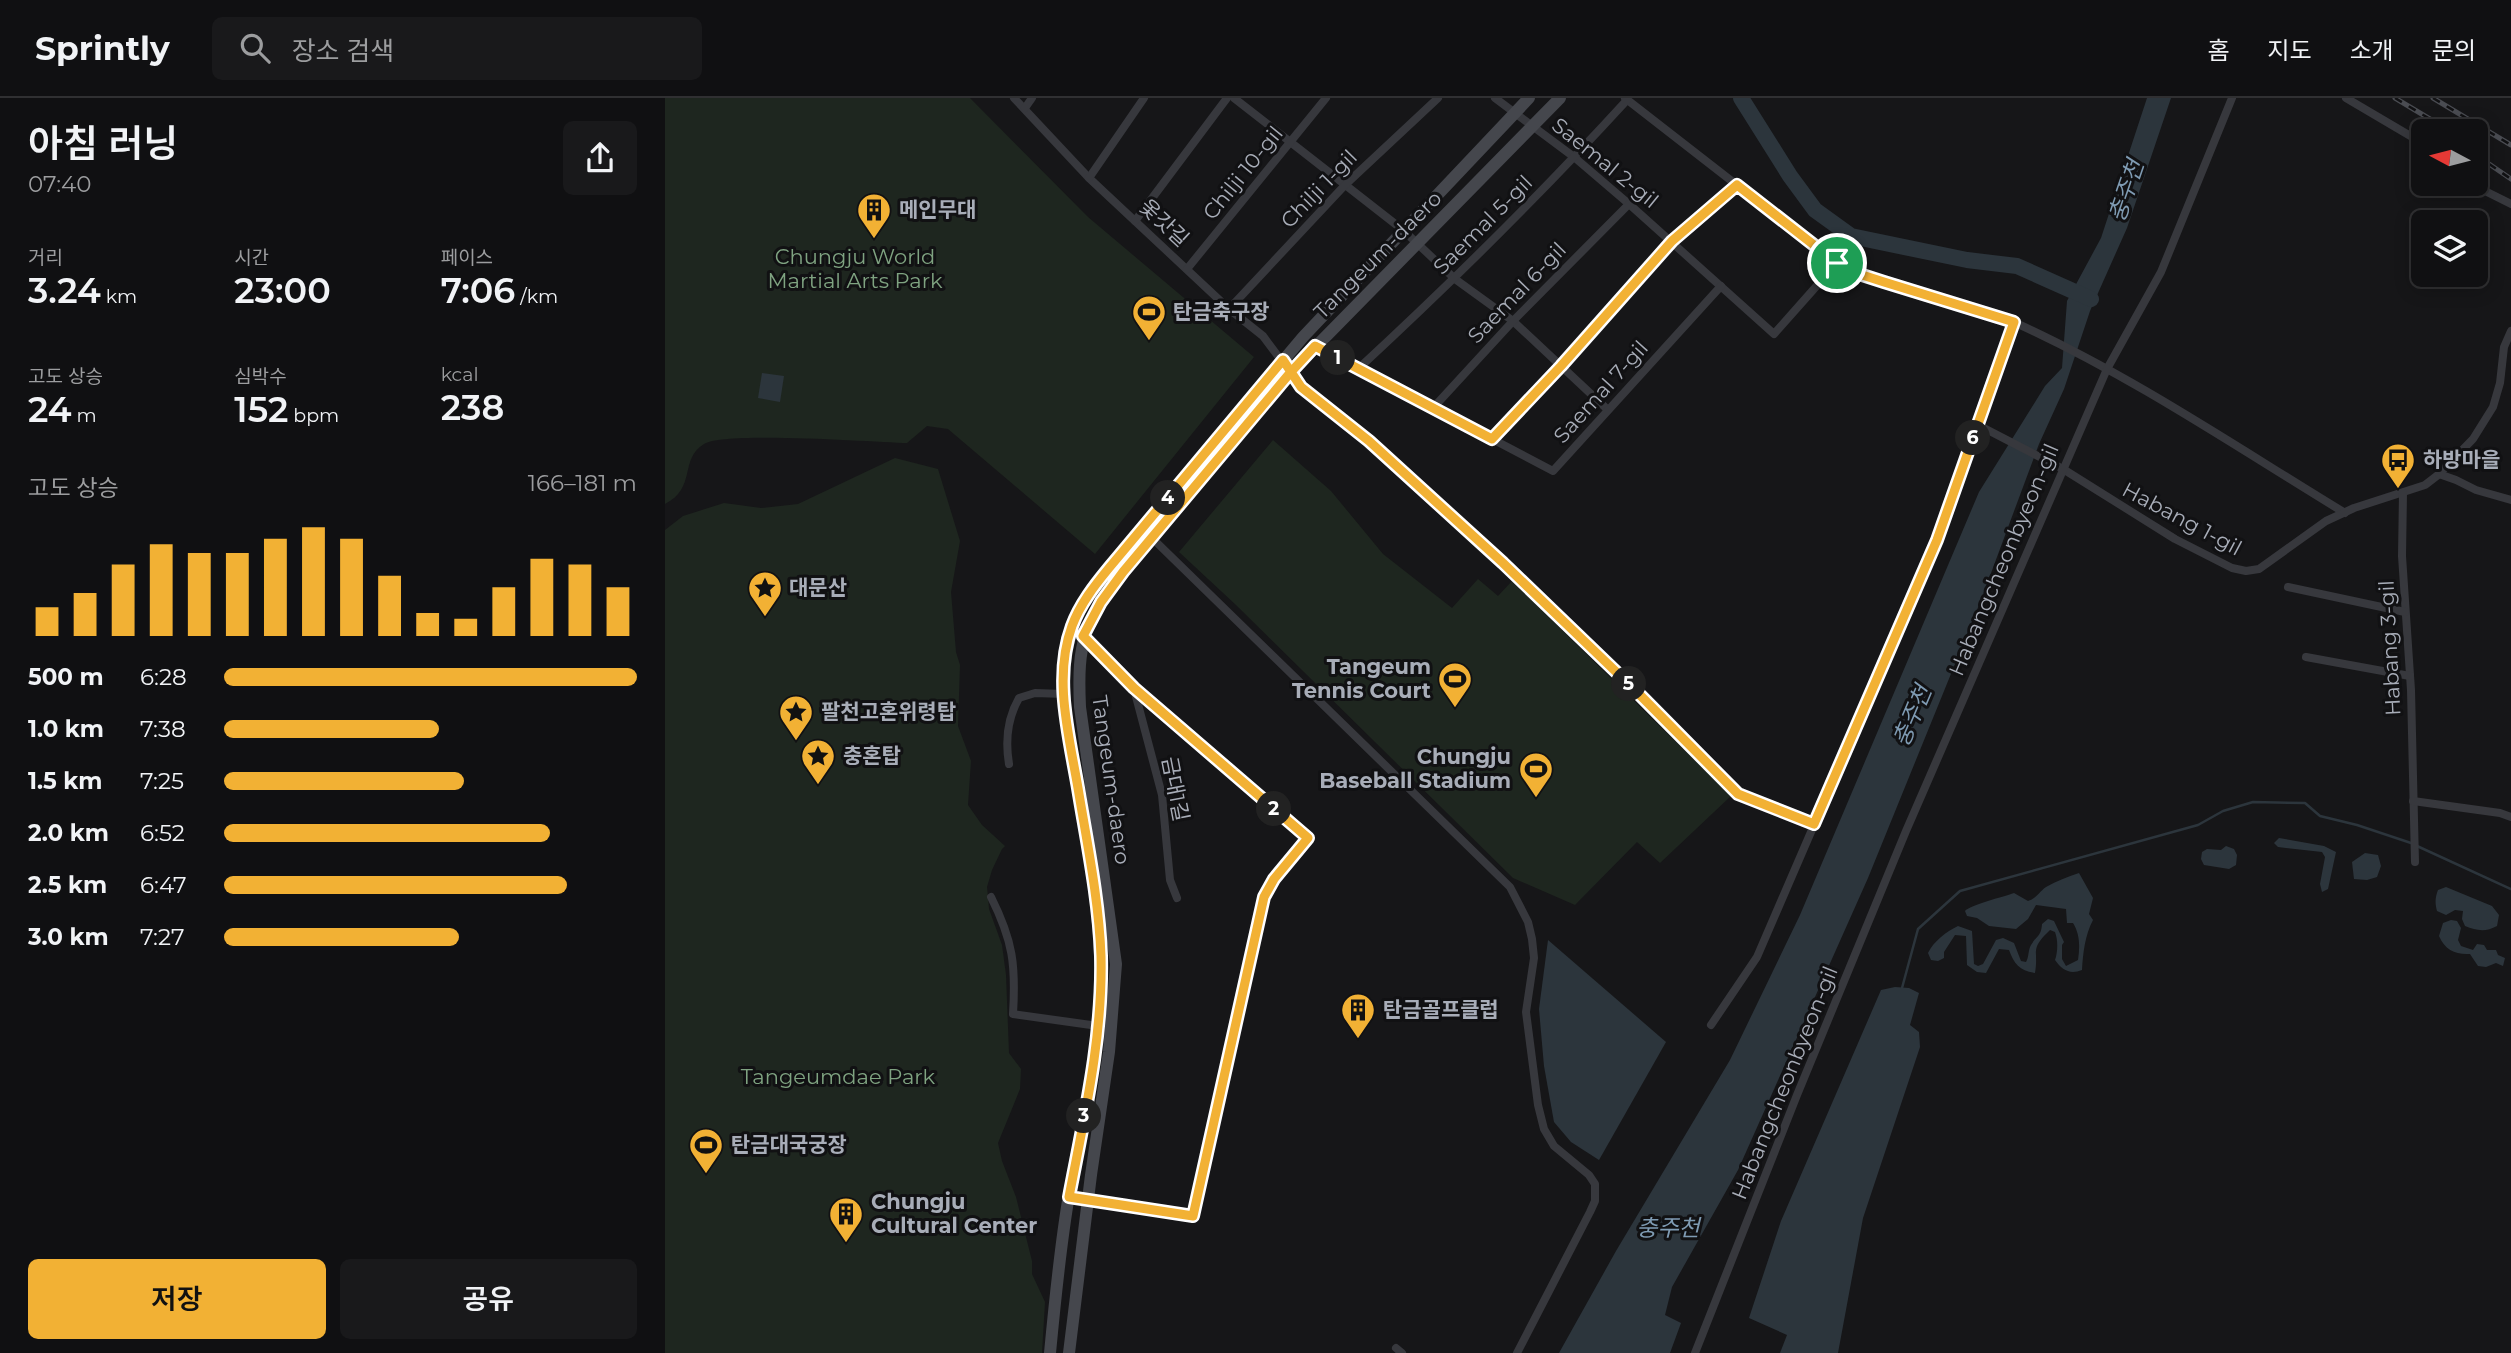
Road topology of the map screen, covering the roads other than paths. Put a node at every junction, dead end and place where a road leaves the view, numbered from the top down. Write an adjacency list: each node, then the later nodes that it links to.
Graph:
1 (1014, 98): 14 (street, 옻갓길)
2 (1032, 98): 14 (street)
3 (1144, 98): 20 (street)
4 (1227, 98): 26 (street)
5 (1234, 98): 18 (street)
6 (1326, 98): 18 (street, Chilji 10-gil)
7 (1438, 98): 21 (street, Chilji 1-gil)
8 (1496, 98): 15 (street, Saemal 2-gil)
9 (1529, 98): 15 (main road, Tangeum-daero)
10 (1560, 98): 16 (main road, Tangeum-daero)
11 (2232, 98): 42 (street, Habangcheonbyeon-gil)
12 (2346, 98): 17 (street)
13 (1626, 99): 19 (street, Saemal 5-gil); 22 (street)
14 (1025, 108): 20 (street, 옻갓길)
15 (1514, 113): 16 (street, Saemal 2-gil); 27 (main road, Tangeum-daero)
16 (1532, 127): 19 (street, Saemal 2-gil); 29 (main road, Tangeum-daero)
17 (2411, 136)
18 (1290, 142): 21 (street); 31 (street, Chilji 10-gil)
19 (1574, 158): 24 (street, Saemal 2-gil); 32 (street, Saemal 5-gil)
20 (1089, 178): 26 (street, 옻갓길)
21 (1345, 185): 27 (street); 34 (street, Chilji 1-gil)
22 (1737, 185): 28 (street); 30 (street)
23 (2489, 193): 25 (street)
24 (1629, 204): 28 (street, Saemal 2-gil); 35 (street, Saemal 6-gil)
25 (2511, 204)
26 (1135, 221): 31 (street, 옻갓길)
27 (1403, 230): 29 (street); 39 (main road, Tangeum-daero)
28 (1672, 241): 33 (street, Saemal 2-gil); 40 (street)
29 (1416, 243): 32 (street); 38 (main road, Tangeum-daero)
30 (1837, 263): 33 (street, Saemal 2-gil); 36 (street)
31 (1187, 269): 34 (street, 옻갓길)
32 (1455, 279): 35 (street); 41 (street, Saemal 5-gil)
33 (1721, 286): 47 (street, Saemal 7-gil)
34 (1229, 309): 39 (street, 옻갓길)
35 (1513, 321): 40 (street); 46 (street, Saemal 6-gil)
36 (2014, 322): 42 (street); 48 (street)
37 (2511, 331): 43 (street, Habang 1-gil)
38 (1315, 346): 41 (street); 44 (main road, Tangeum-daero)
39 (1283, 360): 44 (street, 옻갓길); 55 (main road, Tangeum-daero)
40 (1561, 366): 47 (street); 49 (street)
41 (1358, 369): 46 (street)
42 (2107, 369): 50 (street, Habangcheonbyeon-gil); 54 (street)
43 (2502, 370): 45 (street); 51 (street, Habang 1-gil)
44 (1290, 373): 56 (main road, Tangeum-daero); 67 (street, 옻갓길)
45 (2511, 375)
46 (1433, 408): 49 (street)
47 (1608, 409): 49 (street, Saemal 7-gil)
48 (1977, 425): 50 (street); 67 (street)
49 (1492, 439)
50 (2063, 469): 54 (street, Habang 1-gil); 78 (street, Habangcheonbyeon-gil)
51 (2439, 474): 52 (street, Habang 1-gil); 53 (street)
52 (2403, 493): 54 (street, Habang 1-gil); 58 (street, Habang 3-gil)
53 (2511, 500)
54 (2345, 513)
55 (1142, 529): 56 (street); 63 (main road, Tangeum-daero)
56 (1152, 538): 59 (main road, Tangeum-daero); 77 (street)
57 (2288, 587): 58 (street)
58 (2405, 612): 61 (street, Habang 3-gil)
59 (1083, 636): 62 (street); 74 (main road, Tangeum-daero)
60 (2306, 657): 61 (street)
61 (2410, 676): 65 (street, Habang 3-gil)
62 (1134, 688): 70 (street, 금대1길); 74 (street)
63 (1064, 694): 64 (street); 72 (main road, Tangeum-daero)
64 (1009, 764)
65 (2413, 801): 66 (street); 68 (street, Habang 3-gil)
66 (2511, 817)
67 (1814, 824): 71 (street)
68 (2415, 862)
69 (991, 897): 72 (street)
70 (1177, 898)
71 (1711, 1025)
72 (1098, 1026): 73 (main road, Tangeum-daero)
73 (1069, 1197): 74 (street); 75 (main road, Tangeum-daero)
74 (1088, 1200): 76 (main road, Tangeum-daero)
75 (1050, 1353)
76 (1069, 1353)
77 (1517, 1353)
78 (1695, 1353)

